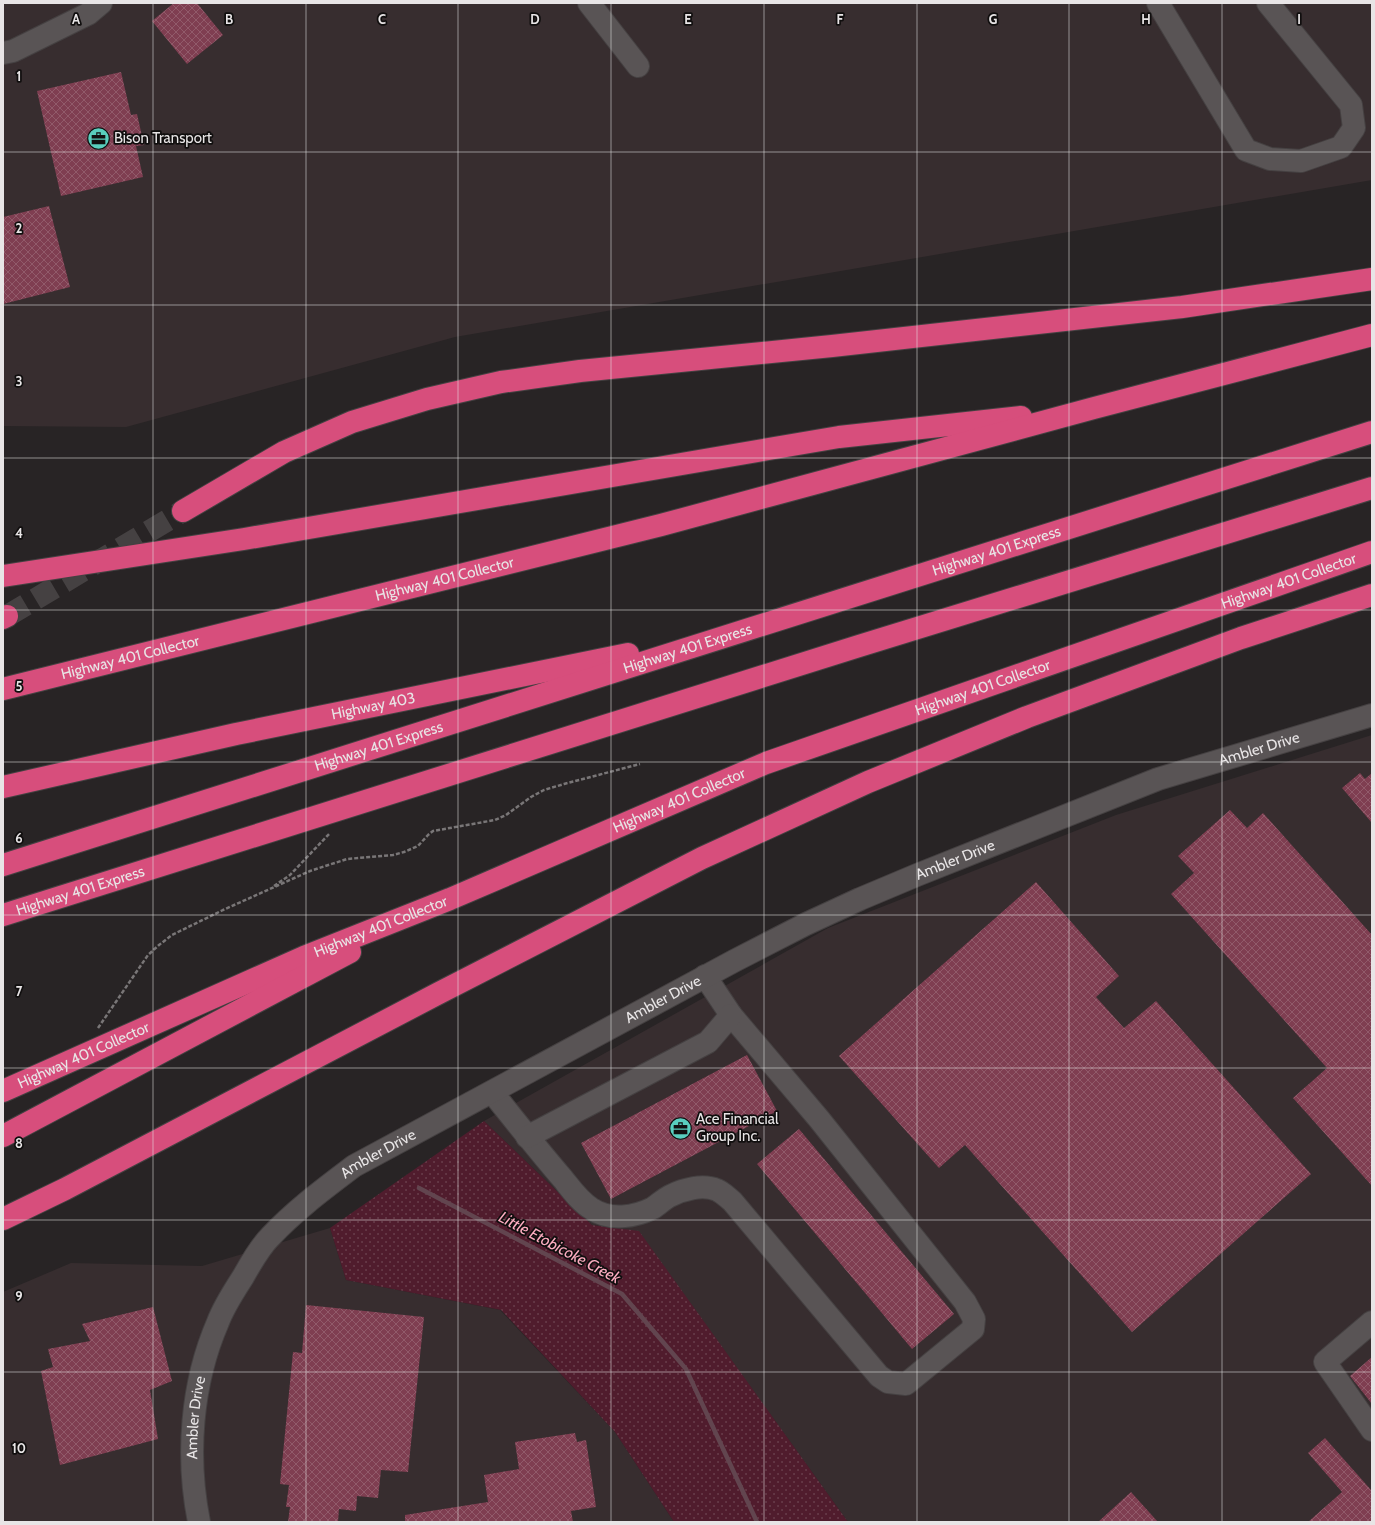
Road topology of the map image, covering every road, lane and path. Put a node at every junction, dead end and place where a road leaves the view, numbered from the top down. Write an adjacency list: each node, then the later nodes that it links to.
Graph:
1 (101, 3): 5 (street)
2 (589, 3): 6 (street)
3 (1158, 3): 4 (street)
4 (1268, 3)
5 (3, 53)
6 (638, 66)
7 (1372, 278): 12 (highway)
8 (1372, 335): 9 (highway, Highway 401 Collector)
9 (1094, 408): 14 (highway); 17 (highway, Highway 401 Collector)
10 (1372, 432): 16 (highway, Highway 401 Express)
11 (1372, 488): 23 (highway, Highway 401 Express)
12 (183, 511)
13 (1372, 552): 25 (highway, Highway 401 Collector)
14 (3, 576)
15 (1372, 595): 35 (highway)
16 (744, 630): 20 (highway, Highway 403); 22 (highway, Highway 401 Express)
17 (3, 689)
18 (1372, 714): 28 (street, Ambler Drive)
19 (640, 764): 24 (path)
20 (3, 787)
21 (334, 828): 24 (path)
22 (3, 865)
23 (113, 880): 26 (highway, Highway 401 Express); 27 (highway)
24 (269, 889): 30 (path)
25 (450, 899): 31 (highway, Highway 401 Collector); 33 (highway)
26 (3, 915)
27 (3, 923)
28 (705, 976): 29 (street); 32 (street, Ambler Drive)
29 (731, 1015): 34 (street); 34 (street)
30 (96, 1032)
31 (3, 1092)
32 (492, 1092): 34 (street); 38 (street, Ambler Drive)
33 (3, 1136)
34 (527, 1137)
35 (3, 1220)
36 (1372, 1322): 37 (street)
37 (1372, 1430)
38 (199, 1522)

